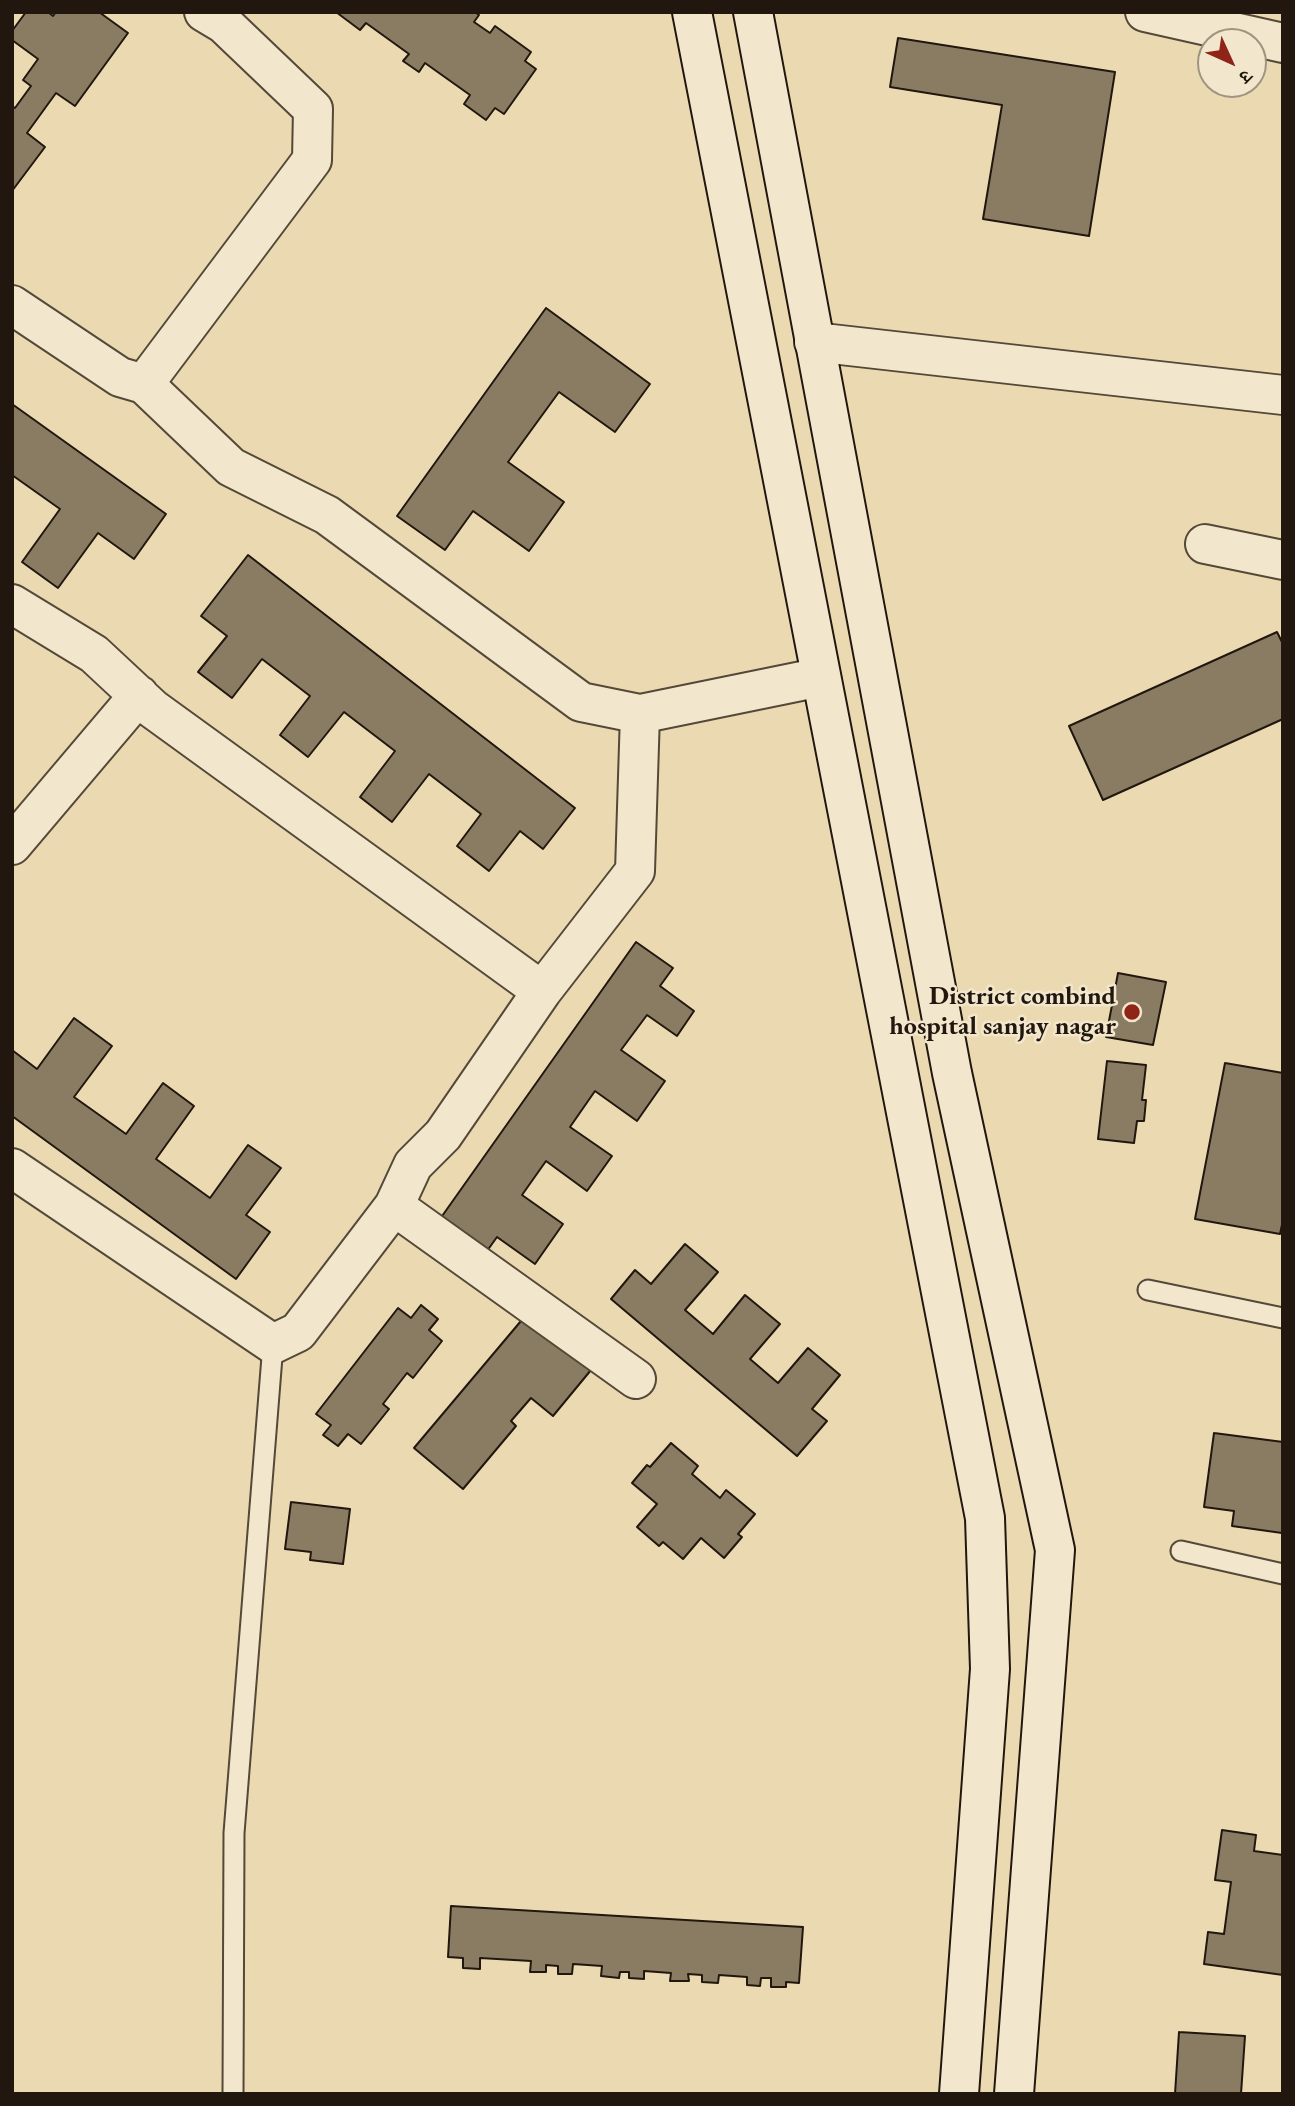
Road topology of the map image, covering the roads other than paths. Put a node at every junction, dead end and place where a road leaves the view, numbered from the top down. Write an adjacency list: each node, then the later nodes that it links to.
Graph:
1 (204, 12): 8 (street)
2 (692, 12): 13 (street)
3 (753, 12): 7 (street)
4 (1141, 13): 5 (street)
5 (1283, 43)
6 (12, 305): 8 (street)
7 (814, 342): 9 (street); 28 (street)
8 (144, 384): 15 (street)
9 (1283, 394)
10 (1205, 544): 11 (street)
11 (1283, 560)
12 (12, 604): 14 (street)
13 (821, 677): 15 (street); 27 (street)
14 (139, 695): 16 (street); 17 (street)
15 (640, 714): 17 (street)
16 (12, 845)
17 (542, 991): 19 (street)
18 (12, 1168): 22 (street)
19 (394, 1206): 22 (street); 23 (street)
20 (1148, 1290): 21 (lane)
21 (1283, 1318)
22 (273, 1344): 26 (lane)
23 (636, 1379)
24 (1181, 1551): 25 (lane)
25 (1283, 1573)
26 (233, 2094)
27 (959, 2094)
28 (1014, 2094)

